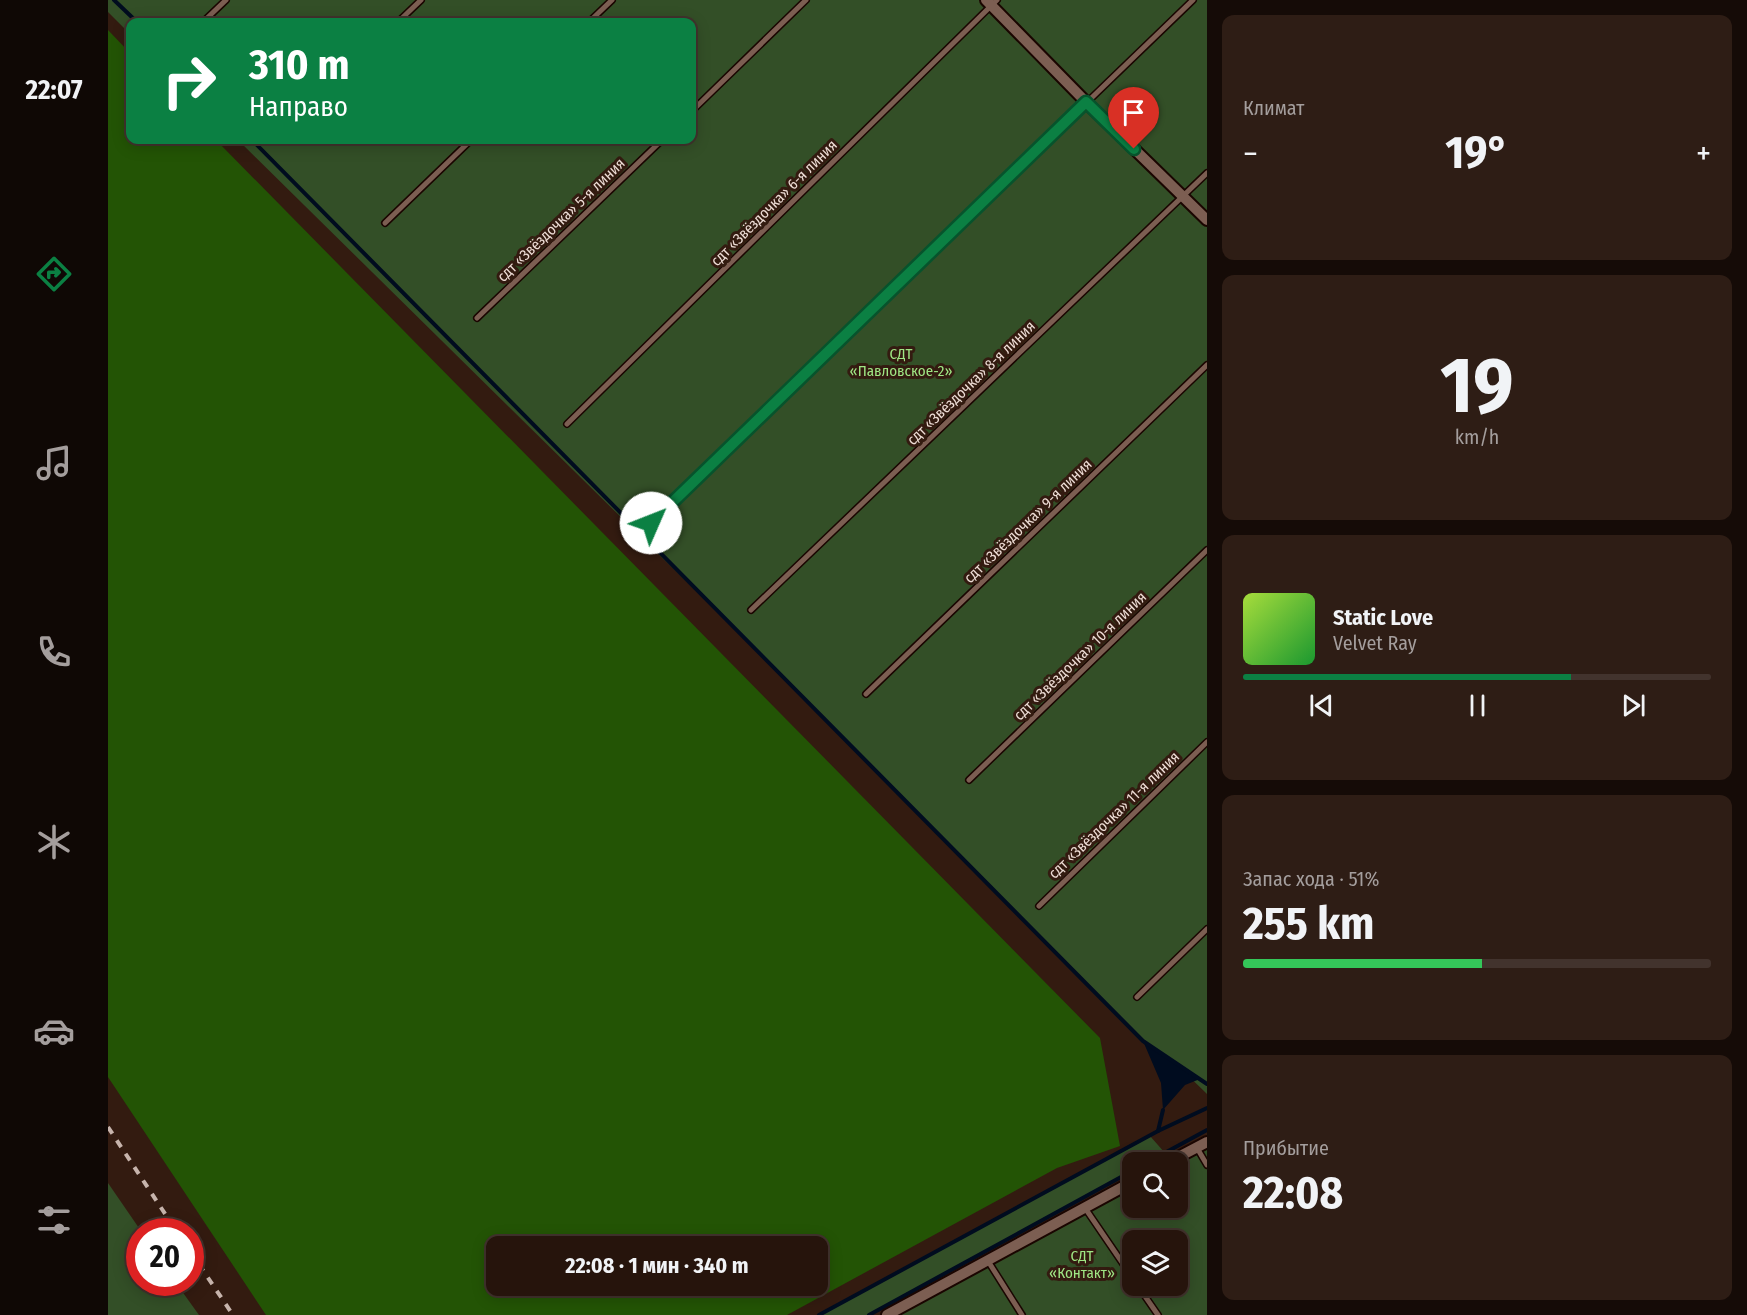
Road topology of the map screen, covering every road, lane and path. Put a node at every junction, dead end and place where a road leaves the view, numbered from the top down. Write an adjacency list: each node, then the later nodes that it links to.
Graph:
1 (226, 0): 7 (lane)
2 (421, 0): 8 (lane)
3 (612, 0): 9 (lane)
4 (806, 0): 11 (lane)
5 (1193, 0): 10 (lane)
6 (991, 2): 10 (street); 20 (lane, сдт «Звёздочка» 6-я линия)
7 (207, 18)
8 (402, 18)
9 (593, 18)
10 (1086, 102): 15 (street); 21 (lane)
11 (696, 107)
12 (467, 144): 17 (lane)
13 (658, 144): 18 (lane, сдт «Звёздочка» 5-я линия)
14 (1207, 173): 15 (lane, сдт «Звёздочка» 8-я линия)
15 (1183, 196): 16 (street); 23 (lane, сдт «Звёздочка» 8-я линия)
16 (1207, 220)
17 (386, 224)
18 (477, 318)
19 (1207, 365): 24 (lane, сдт «Звёздочка» 9-я линия)
20 (567, 424)
21 (651, 523)
22 (1207, 550): 26 (lane, сдт «Звёздочка» 10-я линия)
23 (751, 610)
24 (866, 694)
25 (1207, 742): 27 (lane, сдт «Звёздочка» 11-я линия)
26 (969, 780)
27 (1039, 906)
28 (1207, 929): 29 (lane)
29 (1137, 997)
30 (1207, 1142): 31 (street)
31 (1196, 1148): 32 (street); 33 (lane)
32 (1188, 1152)
33 (1207, 1165)
34 (1122, 1188): 35 (street)
35 (1085, 1208): 36 (street); 37 (lane)
36 (988, 1260): 39 (street); 40 (lane)
37 (1122, 1262)
38 (1145, 1296): 41 (lane)
39 (887, 1315)
40 (1022, 1315)
41 (1158, 1315)

